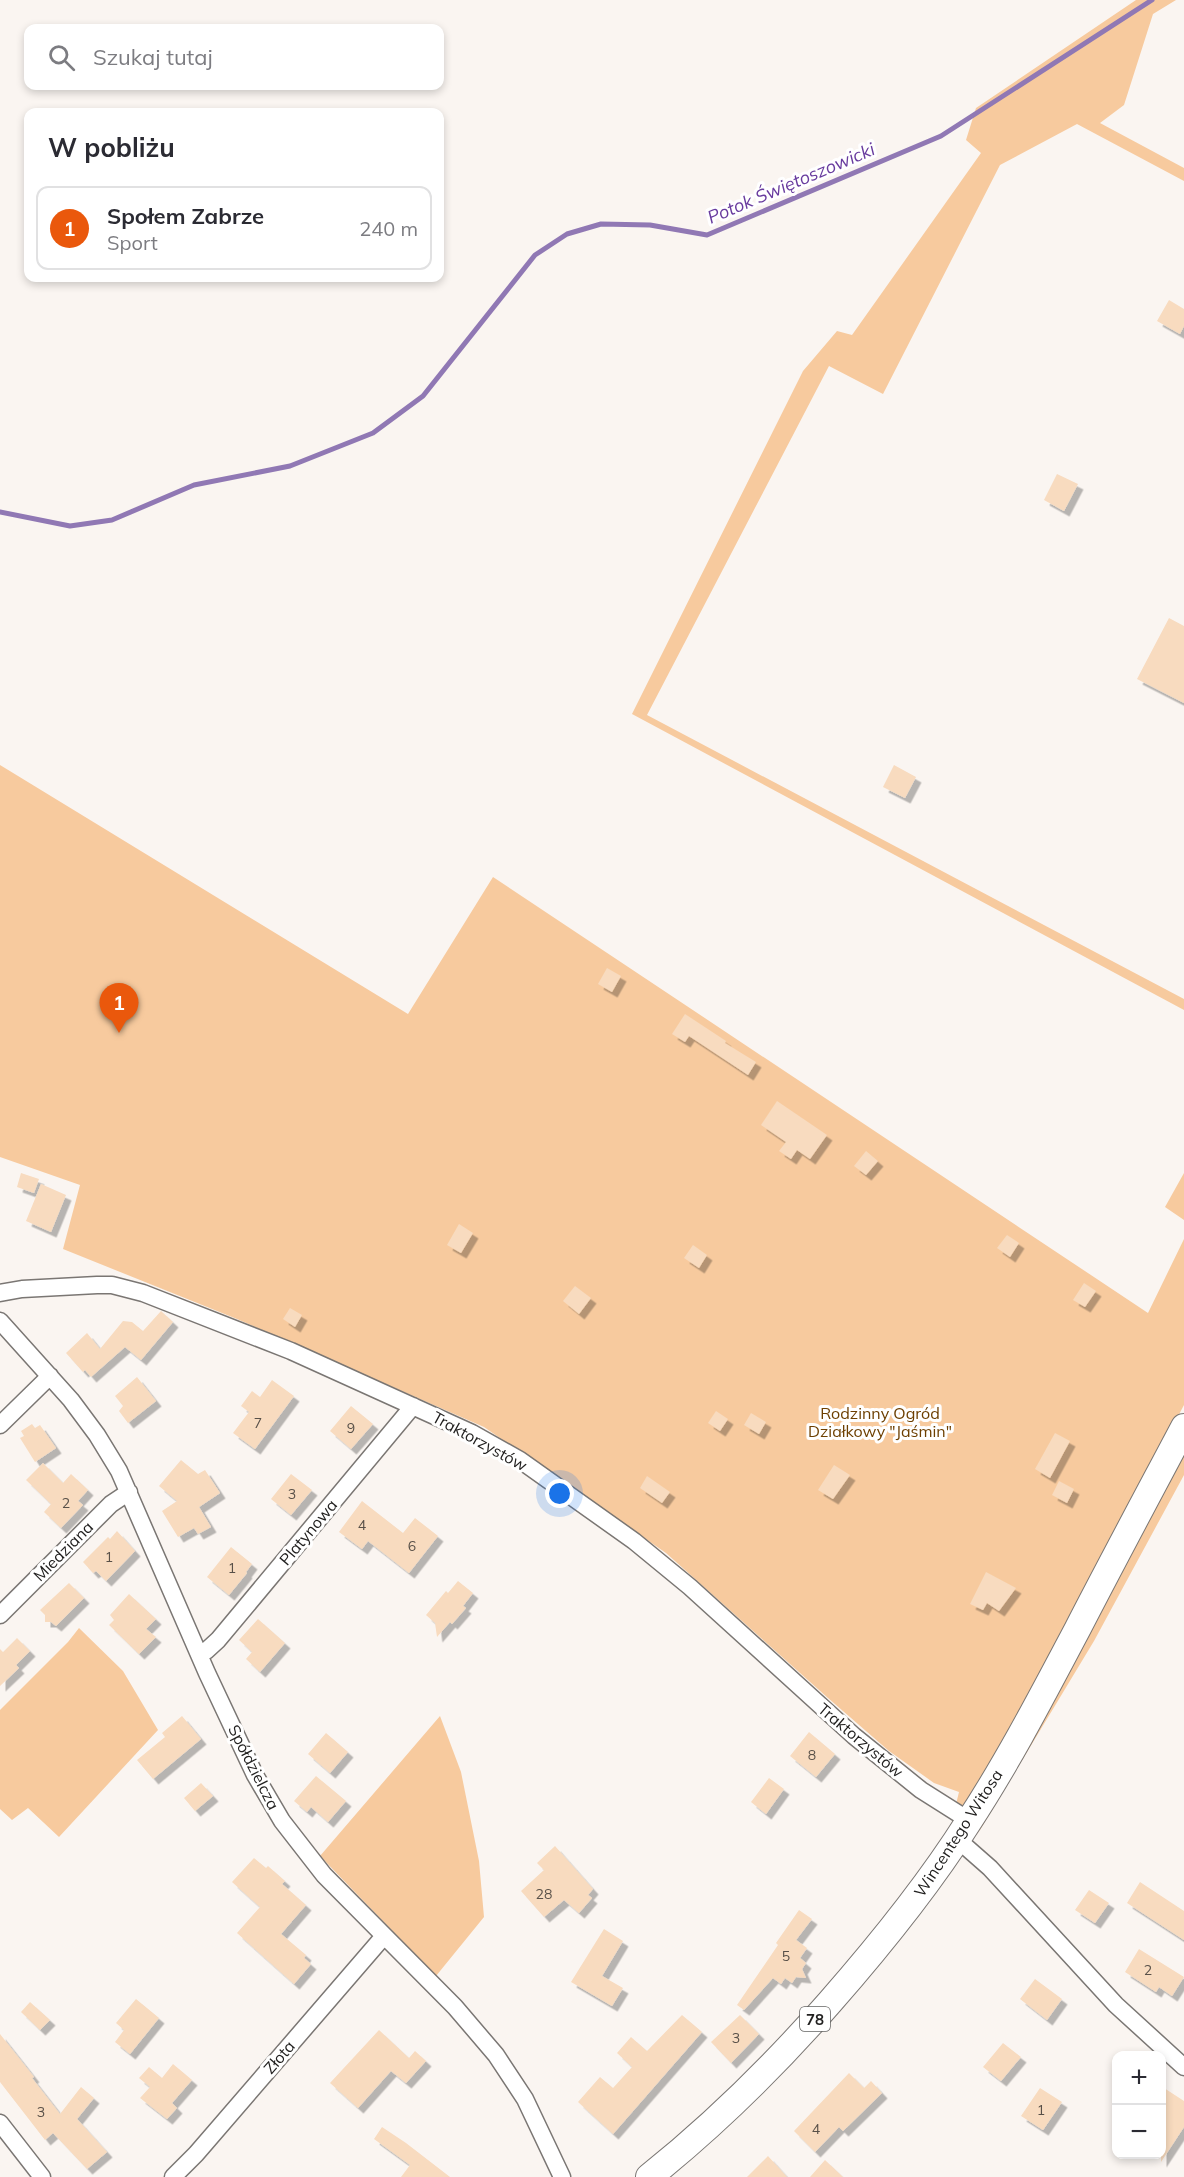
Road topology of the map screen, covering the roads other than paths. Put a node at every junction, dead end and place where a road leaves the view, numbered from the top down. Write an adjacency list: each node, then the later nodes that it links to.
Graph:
1 (0, 1293): 4 (street, Traktorzystów)
2 (0, 1321): 3 (street, Spółdzielcza)
3 (50, 1376): 5 (street); 7 (street, Spółdzielcza)
4 (413, 1406): 9 (street, Platynowa); 10 (street, Traktorzystów)
5 (0, 1425)
6 (1184, 1428): 10 (main road, Wincentego Witosa / 78)
7 (129, 1492): 8 (street, Miedziana); 9 (street, Spółdzielcza)
8 (0, 1615)
9 (199, 1653): 11 (street, Spółdzielcza)
10 (963, 1830): 12 (street, Traktorzystów); 17 (main road, Wincentego Witosa / 78)
11 (384, 1936): 15 (street, Złota); 16 (street, Spółdzielcza)
12 (1184, 2067)
13 (0, 2123): 14 (street)
14 (42, 2177)
15 (173, 2177)
16 (562, 2177)
17 (649, 2177)

